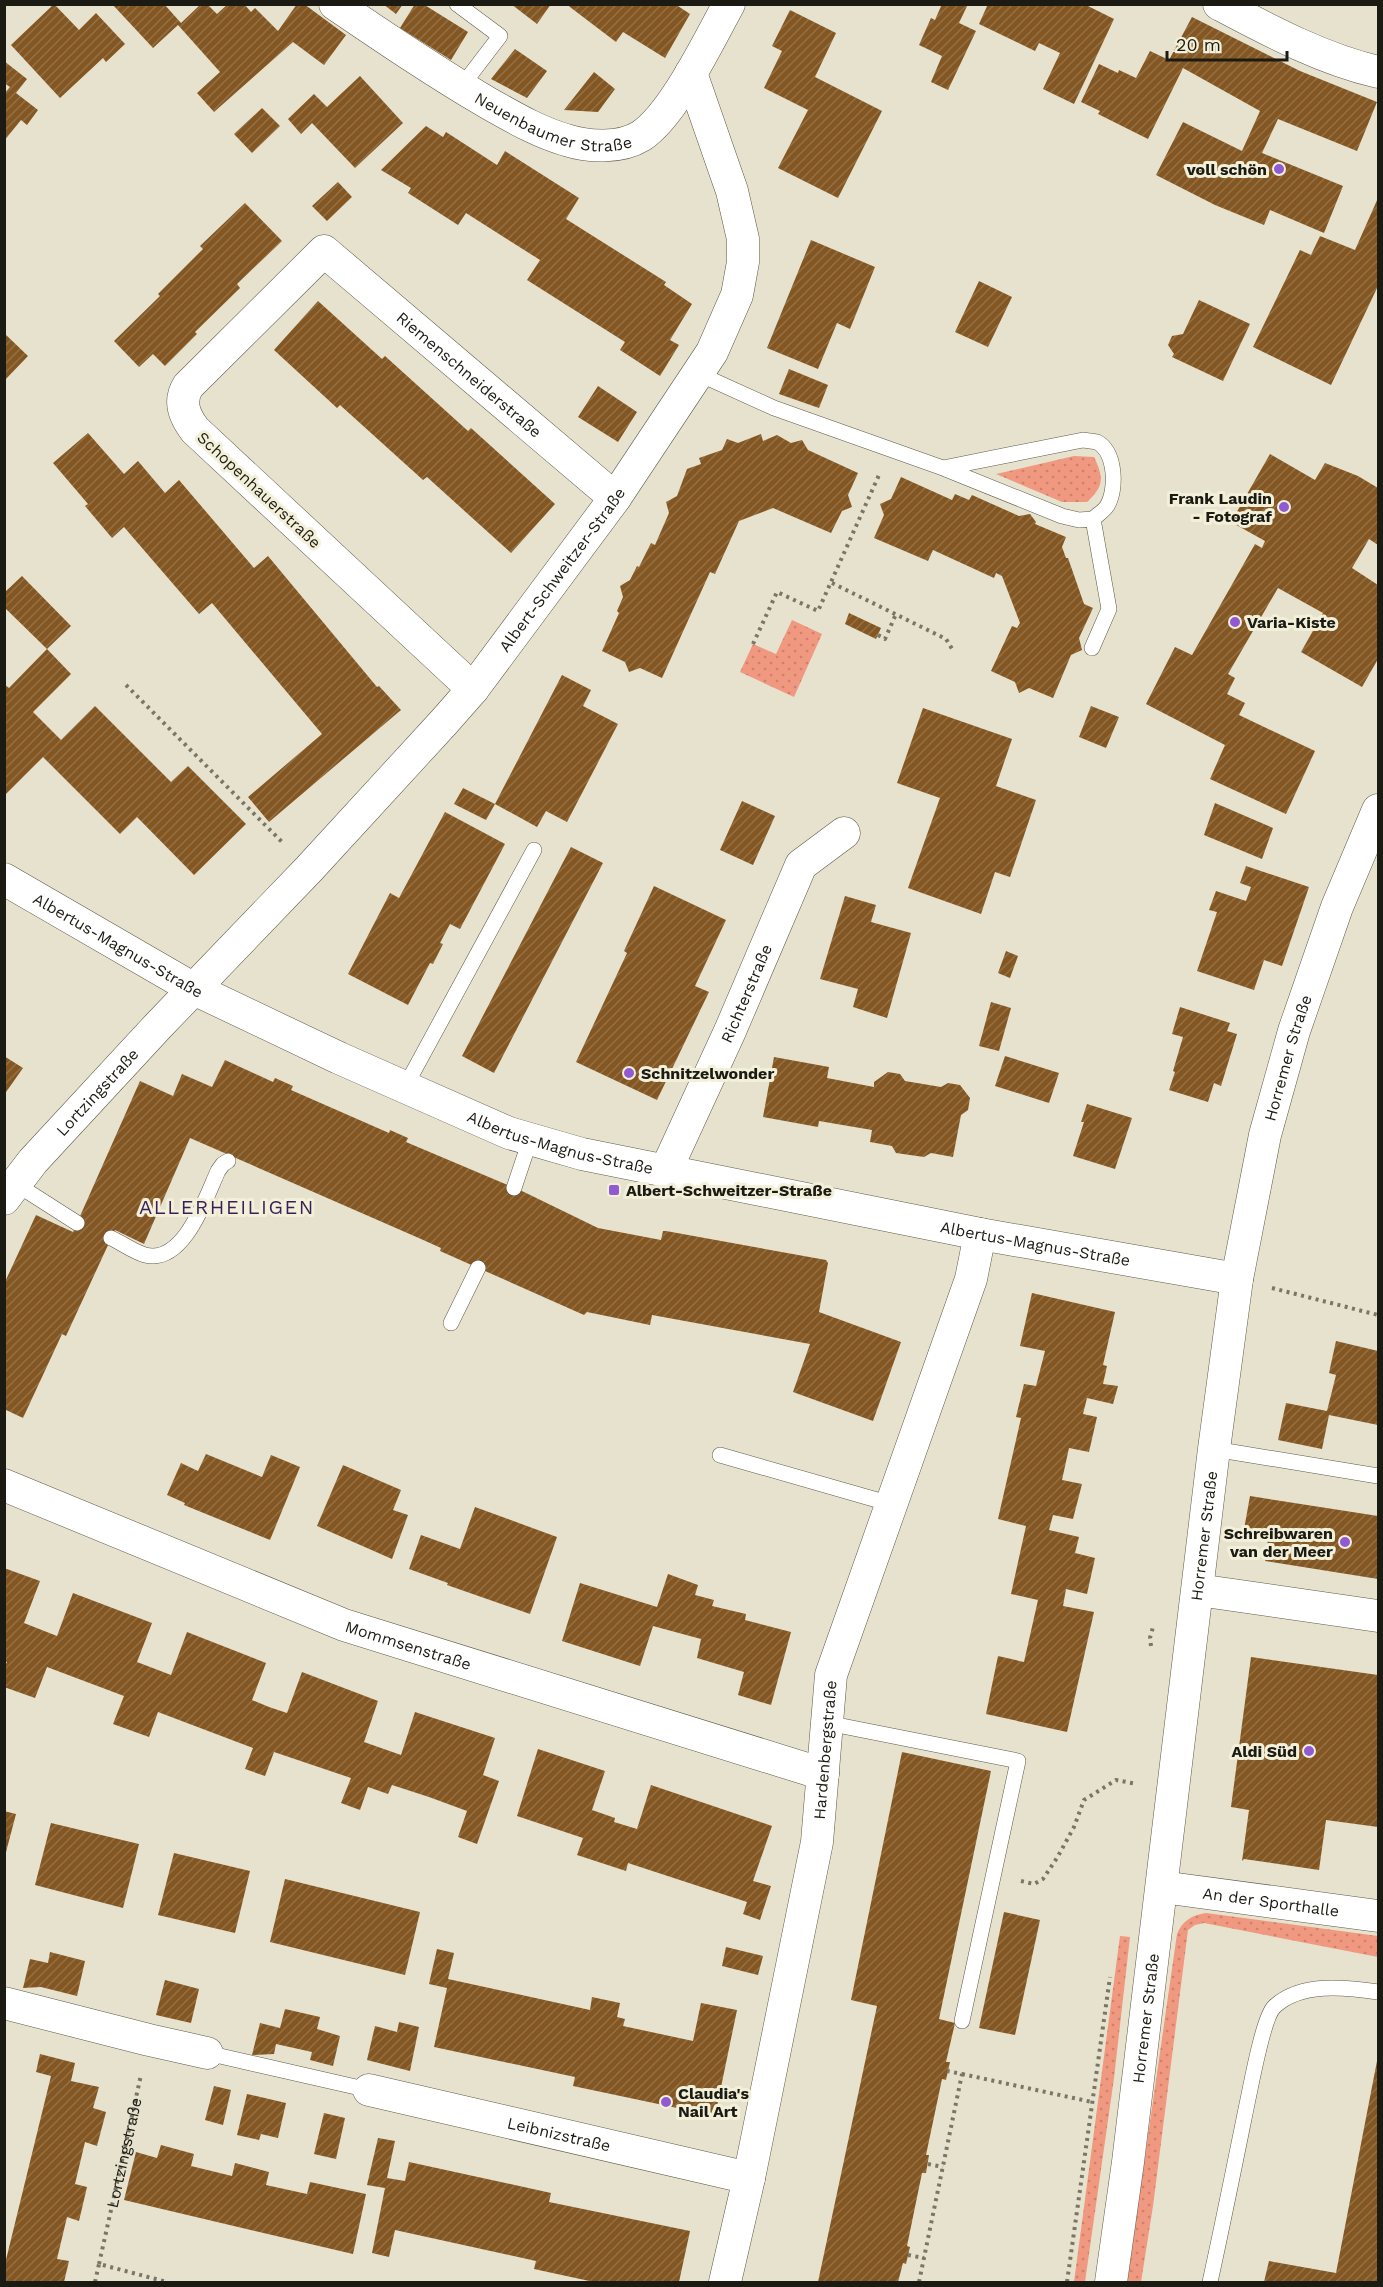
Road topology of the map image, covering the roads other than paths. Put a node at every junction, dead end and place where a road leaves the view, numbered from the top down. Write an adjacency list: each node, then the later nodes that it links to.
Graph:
1 (335, 4): 7 (street, Neuenbaumer Straße)
2 (456, 4): 7 (lane)
3 (729, 4): 6 (street, Neuenbaumer Straße)
4 (1219, 4): 5 (street)
5 (1378, 72)
6 (691, 73): 7 (street, Neuenbaumer Straße); 9 (street, Albert-Schweitzer-Straße)
7 (461, 87)
8 (324, 251): 11 (street, Riemenschneiderstraße); 14 (street, Schopenhauerstraße)
9 (699, 374): 10 (lane); 11 (street, Albert-Schweitzer-Straße)
10 (943, 468): 12 (lane); 12 (lane)
11 (615, 498): 14 (street, Albert-Schweitzer-Straße)
12 (1093, 519): 13 (lane)
13 (1092, 648)
14 (472, 689): 19 (street, Albert-Schweitzer-Straße)
15 (1378, 810): 30 (street, Horremer Straße)
16 (844, 833): 23 (street, Richterstraße)
17 (534, 850): 20 (lane)
18 (4, 879): 19 (street, Albertus-Magnus-Straße)
19 (194, 989): 20 (street, Albertus-Magnus-Straße); 25 (street, Lortzingstraße)
20 (405, 1087): 21 (street, Albertus-Magnus-Straße)
21 (530, 1140): 23 (street, Albertus-Magnus-Straße); 24 (lane)
22 (228, 1161): 28 (lane)
23 (666, 1170): 27 (street, Albertus-Magnus-Straße)
24 (514, 1188)
25 (10, 1192): 26 (lane)
26 (77, 1223)
27 (980, 1234): 30 (street, Albertus-Magnus-Straße); 36 (street, Hardenbergstraße)
28 (111, 1238)
29 (478, 1268): 31 (lane)
30 (1237, 1279): 32 (street, Horremer Straße)
31 (451, 1323)
32 (1214, 1449): 34 (lane); 37 (street, Horremer Straße)
33 (720, 1455): 36 (lane)
34 (1378, 1476)
35 (4, 1485): 40 (street, Mommsenstraße)
36 (891, 1504): 39 (street, Hardenbergstraße)
37 (1198, 1590): 38 (street); 41 (street, Horremer Straße)
38 (1378, 1616)
39 (827, 1723): 40 (street, Hardenbergstraße); 45 (lane)
40 (823, 1774): 48 (street, Hardenbergstraße)
41 (1162, 1887): 42 (street, An der Sporthalle); 50 (street, Horremer Straße)
42 (1378, 1916)
43 (1378, 1992): 51 (lane)
44 (4, 2003): 46 (street)
45 (962, 2021)
46 (207, 2053): 47 (lane)
47 (369, 2090): 48 (street, Leibnizstraße)
48 (749, 2178): 49 (street, Hardenbergstraße)
49 (725, 2283)
50 (1111, 2283)
51 (1210, 2283)

